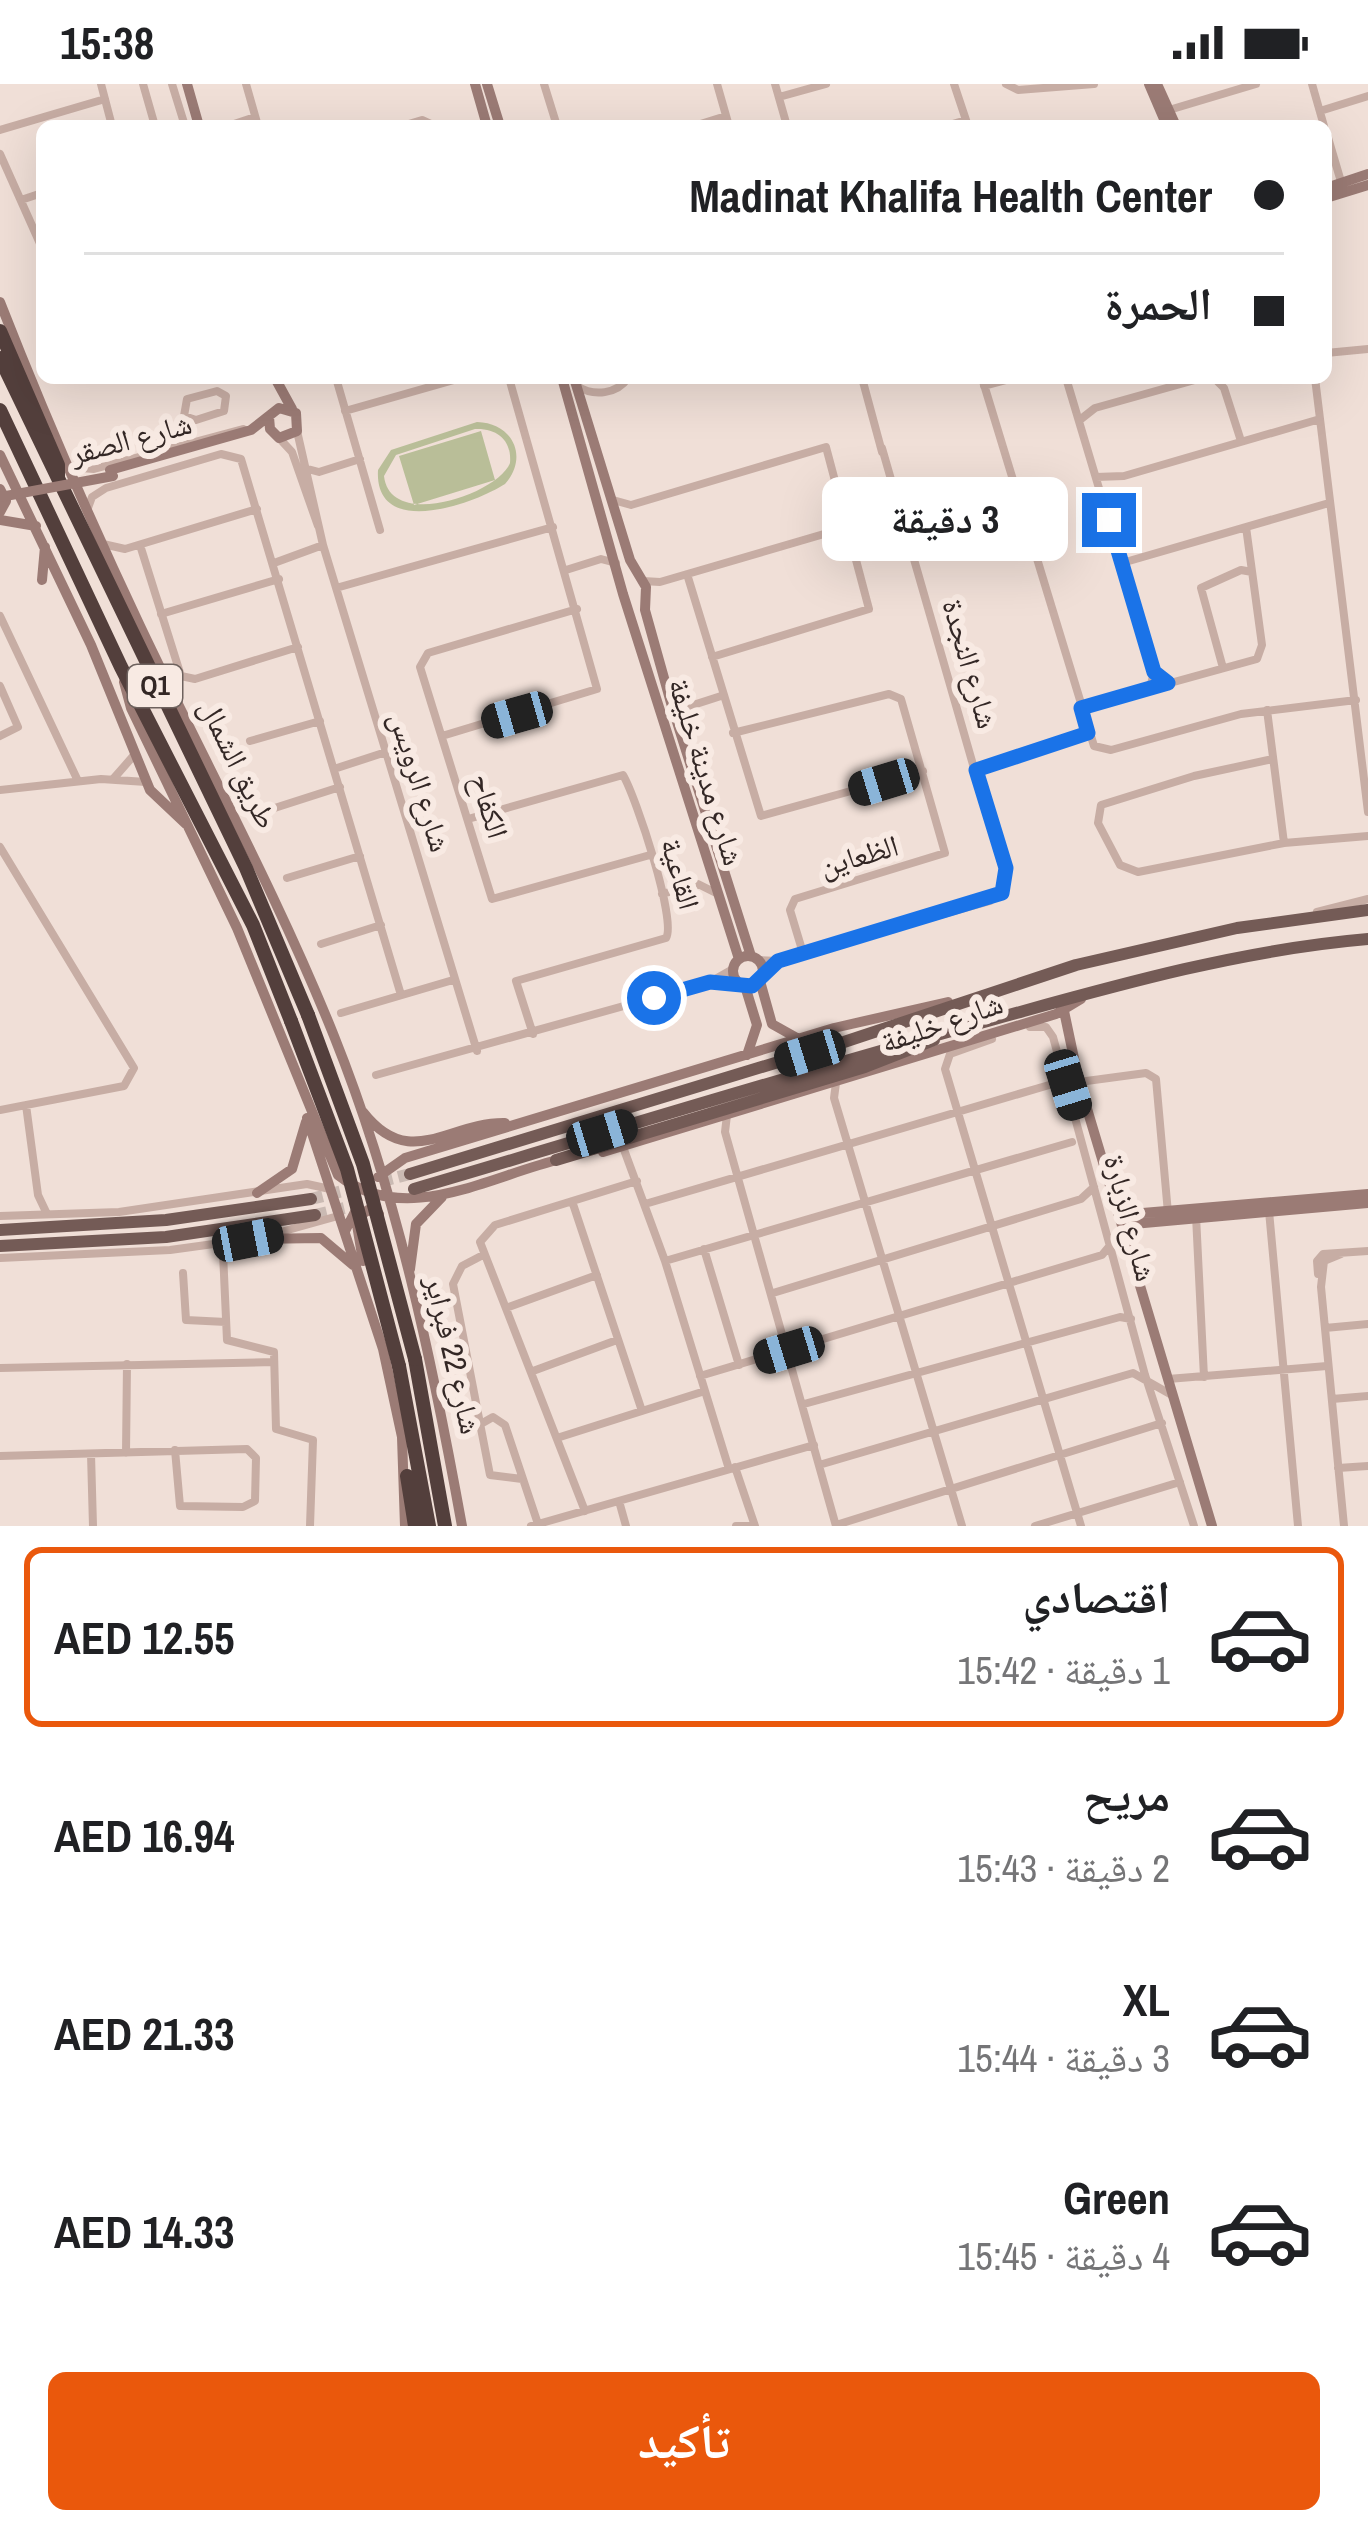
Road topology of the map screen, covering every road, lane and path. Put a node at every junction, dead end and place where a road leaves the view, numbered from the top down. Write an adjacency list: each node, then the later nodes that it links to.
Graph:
1 (101, 84): 20 (street)
2 (142, 84): 24 (street)
3 (172, 84): 25 (street)
4 (187, 84): 26 (street)
5 (247, 84): 27 (street)
6 (475, 84): 28 (street)
7 (487, 84): 29 (street)
8 (544, 84): 30 (street)
9 (717, 84): 31 (street)
10 (775, 84): 19 (street)
11 (826, 84): 19 (street)
12 (954, 84): 33 (street)
13 (1006, 84): 14 (street)
14 (1094, 84)
15 (1153, 84): 21 (street)
16 (1256, 84): 21 (street)
17 (1312, 84): 22 (street)
18 (1368, 96): 22 (street)
19 (779, 98): 32 (street)
20 (105, 99): 23 (street); 36 (street)
21 (1166, 111): 34 (street)
22 (1320, 111): 35 (street)
23 (110, 120)
24 (153, 120)
25 (182, 120)
26 (197, 120)
27 (256, 120)
28 (485, 120)
29 (498, 120)
30 (555, 120)
31 (728, 120)
32 (785, 120)
33 (966, 120)
34 (1170, 120)
35 (1322, 120)
36 (0, 130)
37 (1332, 152): 42 (street)
38 (0, 154): 45 (street)
39 (1368, 174): 42 (street)
40 (1368, 185): 42 (street)
41 (1332, 188): 42 (street)
42 (1343, 188): 43 (street)
43 (1332, 194)
44 (36, 195): 45 (street)
45 (20, 200): 46 (street)
46 (36, 235)
47 (0, 302): 83 (street, طريق الشمال)
48 (0, 331): 89 (highway)
49 (1368, 349): 50 (street)
50 (1332, 352)
51 (0, 358): 89 (highway, طريق الشمال / Q1)
52 (274, 384): 72 (street)
53 (277, 384): 68 (street)
54 (338, 384): 70 (street)
55 (439, 384): 70 (street)
56 (511, 384): 104 (street)
57 (564, 384): 110 (street)
58 (576, 384): 71 (street, شارع مدينة خليفة)
59 (579, 384): 67 (street)
60 (624, 384): 67 (street)
61 (864, 384): 99 (street, شارع النجدة)
62 (984, 384): 145 (street)
63 (1068, 384): 75 (street)
64 (1180, 384): 75 (street)
65 (1220, 384): 80 (street)
66 (1317, 384): 74 (street)
67 (599, 394): 71 (street)
68 (292, 409): 72 (street); 77 (street)
69 (0, 410): 134 (highway, طريق الشمال / Q1)
70 (345, 411): 82 (street)
71 (584, 413): 93 (street, شارع مدينة خليفة)
72 (272, 414): 76 (street, شارع الصقر); 78 (street)
73 (200, 419): 73 (street); 79 (street)
74 (1320, 419): 80 (street); 94 (street)
75 (1080, 421): 88 (street)
76 (251, 430): 79 (street); 87 (street, شارع الصقر)
77 (297, 431): 78 (street, شارع الصقر); 84 (street)
78 (276, 436): 87 (street, شارع الصقر); 103 (street)
79 (206, 437): 85 (street)
80 (1241, 441): 88 (street)
81 (0, 455): 102 (street)
82 (360, 459): 86 (street); 107 (street)
83 (67, 466): 85 (street); 97 (street, طريق الشمال)
84 (304, 467): 86 (street); 90 (street)
85 (94, 469): 92 (street)
86 (319, 472): 90 (street)
87 (111, 473): 91 (street, شارع الصقر, bridge)
88 (1096, 477): 115 (street)
89 (56, 481): 133 (highway, طريق الشمال / Q1)
90 (310, 487): 103 (street)
91 (0, 492): 100 (street)
92 (98, 492): 97 (street); 98 (street)
93 (612, 500): 95 (street); 101 (street, شارع مدينة خليفة)
94 (1329, 502): 106 (street); 142 (street)
95 (631, 505): 101 (street); 105 (street)
96 (913, 508): 99 (street)
97 (87, 509): 108 (street, طريق الشمال)
98 (257, 509): 112 (street); 114 (street)
99 (902, 511): 105 (street); 160 (street, شارع النجدة)
100 (0, 516): 102 (street)
101 (619, 521): 124 (street, شارع مدينة خليفة)
102 (36, 526): 109 (street)
103 (318, 526): 111 (street, شارع الرويس)
104 (553, 527): 117 (street); 123 (street)
105 (848, 527): 119 (street); 132 (street)
106 (1246, 527): 115 (street); 118 (street)
107 (380, 530)
108 (103, 543): 112 (street); 165 (street, طريق الشمال)
109 (46, 544): 121 (street); 130 (street)
110 (612, 544): 113 (street); 116 (street)
111 (323, 545): 114 (street); 123 (street, شارع الرويس)
112 (137, 546): 127 (street)
113 (596, 560): 116 (street); 117 (street)
114 (274, 563): 120 (street)
115 (1122, 563): 136 (street)
116 (618, 564): 122 (street)
117 (566, 570): 126 (street)
118 (1254, 573): 135 (street); 135 (street)
119 (687, 574): 124 (street); 132 (street)
120 (279, 579): 127 (street); 131 (street)
121 (42, 580)
122 (623, 585): 124 (street); 125 (street, شارع مدينة خليفة)
123 (336, 588): 157 (street, شارع الرويس)
124 (642, 588): 125 (street); 143 (street, شارع مدينة خليفة)
125 (627, 599): 177 (street, شارع مدينة خليفة)
126 (577, 608): 154 (street, الكفاح); 154 (street)
127 (161, 614): 131 (street)
128 (0, 616): 163 (street)
129 (73, 638): 130 (street)
130 (92, 645): 152 (street)
131 (298, 647): 147 (street)
132 (712, 657): 141 (street)
133 (145, 665): 165 (highway); 198 (highway, طريق الشمال / Q1)
134 (121, 667): 140 (street); 200 (highway, طريق الشمال / Q1)
135 (1223, 668): 137 (street)
136 (1154, 672): 137 (street); 139 (street)
137 (1168, 683): 139 (street)
138 (0, 686): 153 (street)
139 (1150, 688): 145 (street)
140 (126, 692): 152 (street); 171 (street)
141 (722, 696): 144 (street); 150 (street)
142 (1356, 700): 146 (street); 148 (street)
143 (671, 703): 144 (street); 149 (street, شارع مدينة خليفة)
144 (690, 706): 149 (street)
145 (1081, 708): 151 (street)
146 (1267, 710): 151 (street); 158 (street)
147 (320, 721): 155 (street); 159 (street)
148 (1363, 723): 168 (street)
149 (678, 727): 190 (street, شارع مدينة خليفة)
150 (733, 733): 161 (street, الظعاين); 161 (street)
151 (1088, 733): 160 (street)
152 (131, 735): 156 (street)
153 (0, 736)
154 (442, 736): 170 (street, الكفاح)
155 (250, 741)
156 (136, 751): 162 (street); 164 (street)
157 (386, 752): 159 (street); 192 (street, شارع الرويس)
158 (1273, 759): 173 (street); 173 (street)
159 (334, 769): 166 (street)
160 (976, 770): 188 (street, شارع النجدة)
161 (922, 771): 188 (street, الظعاين)
162 (113, 778): 163 (street); 164 (street)
163 (78, 782): 167 (street)
164 (146, 782): 171 (street)
165 (220, 786): 214 (street, طريق الشمال)
166 (340, 787): 169 (street); 176 (street)
167 (0, 790)
168 (1368, 812)
169 (259, 813)
170 (468, 819): 175 (street, القاعية); 175 (street, الكفاح)
171 (188, 826): 212 (street)
172 (1368, 836): 173 (street)
173 (1284, 843)
174 (0, 847): 213 (street)
175 (650, 855): 180 (street, القاعية)
176 (360, 856): 178 (street); 185 (street)
177 (709, 866): 179 (street); 181 (street, شارع مدينة خليفة)
178 (286, 878)
179 (698, 884): 180 (street); 181 (street)
180 (662, 894): 203 (street, القاعية)
181 (717, 894): 190 (street, شارع مدينة خليفة)
182 (1368, 898): 184 (street, شارع خليفة)
183 (1368, 910): 184 (main road, شارع خليفة)
184 (1298, 918): 195 (main road, شارع خليفة)
185 (381, 925): 187 (street); 194 (street)
186 (1368, 939): 193 (main road, شارع خليفة)
187 (321, 944)
188 (803, 953): 189 (street, شارع النجدة)
189 (778, 961): 190 (street, شارع النجدة); 191 (street, شارع النجدة)
190 (744, 968): 191 (street); 191 (street); 203 (street); 206 (street, شارع مدينة خليفة)
191 (762, 977): 204 (street)
192 (453, 980): 194 (street); 205 (street, شارع الرويس)
193 (1090, 993): 196 (street, شارع خليفة); 201 (main road, شارع خليفة)
194 (401, 995): 197 (street)
195 (969, 998): 204 (street, شارع خليفة); 232 (main road, شارع خليفة)
196 (1064, 1011): 199 (street, شارع خليفة); 202 (street, شارع الزبارة)
197 (341, 1012)
198 (308, 1015): 343 (highway, شارع 22 فبراير / Q1, bridge)
199 (1047, 1017): 202 (street); 208 (street, شارع خليفة)
200 (291, 1021): 342 (highway, شارع 22 فبراير / Q1, bridge)
201 (957, 1029): 228 (main road); 237 (main road, شارع خليفة)
202 (1065, 1033): 209 (street, شارع الزبارة)
203 (533, 1034): 205 (street)
204 (800, 1039): 206 (street, شارع خليفة)
205 (477, 1051): 207 (street)
206 (748, 1055): 220 (street, شارع خليفة)
207 (376, 1076)
208 (836, 1083): 210 (street, شارع خليفة); 211 (street)
209 (1073, 1083): 216 (street); 216 (street, شارع الزبارة); 221 (street, شارع الزبارة); 256 (street); 257 (street, شارع الزبارة)
210 (820, 1088): 211 (street); 217 (street, شارع خليفة)
211 (834, 1098): 224 (street)
212 (308, 1099): 218 (street); 229 (street)
213 (26, 1105): 215 (street); 242 (street)
214 (359, 1106): 220 (street); 227 (street, طريق الشمال)
215 (0, 1110)
216 (959, 1112): 224 (street); 230 (street)
217 (728, 1115): 219 (street, شارع خليفة); 222 (street)
218 (307, 1118): 236 (street); 239 (street)
219 (711, 1120): 222 (street); 225 (street, شارع خليفة)
220 (520, 1124): 231 (street, شارع خليفة)
221 (1081, 1128): 223 (street); 226 (street, شارع الزبارة)
222 (725, 1132): 233 (street)
223 (1072, 1142): 226 (street); 230 (street)
224 (849, 1145): 233 (street); 246 (street)
225 (623, 1147): 228 (street, شارع خليفة); 234 (street)
226 (1086, 1147): 235 (street, شارع الزبارة)
227 (374, 1152): 229 (street); 231 (street, طريق الشمال); 240 (street)
228 (556, 1160): 238 (street, شارع خليفة)
229 (332, 1165): 240 (street)
230 (975, 1168): 246 (street); 259 (street)
231 (381, 1173): 240 (street); 244 (street, طريق الشمال)
232 (410, 1174)
233 (739, 1176): 248 (street); 262 (street)
234 (637, 1181): 245 (street); 248 (street)
235 (1095, 1183): 259 (street); 264 (street, شارع الزبارة)
236 (330, 1189): 239 (street); 240 (street); 255 (street)
237 (414, 1189)
238 (455, 1190): 244 (street, شارع خليفة); 280 (street)
239 (257, 1193): 251 (street)
240 (360, 1193): 244 (street); 255 (street); 258 (street); 261 (street)
241 (1368, 1194): 249 (street)
242 (38, 1195): 251 (street); 252 (street)
243 (311, 1198): 260 (main road)
244 (390, 1198): 258 (street, شارع 22 فبراير)
245 (572, 1202): 269 (street); 277 (street)
246 (866, 1202): 262 (street); 273 (street)
247 (1368, 1203): 249 (street)
248 (645, 1204): 274 (street)
249 (1269, 1207): 250 (street); 299 (street)
250 (1196, 1213): 256 (street); 305 (street)
251 (47, 1214): 252 (street)
252 (27, 1215): 254 (street)
253 (315, 1215): 265 (main road)
254 (0, 1216)
255 (338, 1216): 261 (street); 263 (street)
256 (1168, 1216): 257 (street)
257 (1121, 1220): 289 (street, شارع الزبارة)
258 (395, 1221): 275 (street, شارع 22 فبراير)
259 (993, 1227): 273 (street); 279 (street)
260 (0, 1230)
261 (345, 1231): 278 (street)
262 (756, 1234): 266 (street); 281 (street)
263 (248, 1240): 271 (street); 282 (street)
264 (1112, 1243): 270 (street); 272 (street, شارع الزبارة)
265 (0, 1246)
266 (704, 1250): 274 (street); 296 (street)
267 (1368, 1251): 288 (street)
268 (223, 1253): 286 (street)
269 (482, 1255): 283 (street); 315 (street)
270 (1102, 1255): 272 (street); 279 (street)
271 (0, 1258)
272 (1117, 1259): 285 (street, شارع الزبارة)
273 (883, 1260): 281 (street); 284 (street)
274 (665, 1261): 304 (street)
275 (406, 1271): 278 (street); 280 (street, شارع 22 فبراير)
276 (183, 1274): 286 (street)
277 (596, 1275): 283 (street); 290 (street)
278 (365, 1284): 282 (street)
279 (1010, 1284): 284 (street); 291 (street)
280 (411, 1287): 336 (street, شارع 22 فبراير)
281 (773, 1293): 292 (street)
282 (369, 1301): 328 (street)
283 (506, 1309): 300 (street)
284 (900, 1317): 292 (street); 301 (street)
285 (1131, 1319): 291 (street); 293 (street, شارع الزبارة)
286 (226, 1322): 294 (street)
287 (1368, 1324): 288 (street)
288 (1325, 1328): 297 (street)
289 (1153, 1336): 293 (street); 306 (street, شارع الزبارة)
290 (617, 1340): 300 (street); 313 (street)
291 (1027, 1342): 301 (street); 311 (street)
292 (789, 1350): 296 (street); 312 (street)
293 (1140, 1358): 302 (street); 303 (street, شارع الزبارة)
294 (275, 1362): 295 (street); 335 (street)
295 (127, 1364): 298 (street); 320 (street)
296 (739, 1365): 304 (street)
297 (1328, 1366): 299 (street); 310 (street)
298 (0, 1368)
299 (1282, 1370): 305 (street); 351 (street)
300 (533, 1371): 317 (street)
301 (917, 1373): 312 (street); 316 (street)
302 (1132, 1373): 303 (street); 311 (street)
303 (1145, 1375): 308 (street); 314 (street, شارع الزبارة)
304 (700, 1376): 307 (street)
305 (1204, 1376): 306 (street)
306 (1168, 1379): 308 (street, شارع الزبارة)
307 (705, 1391): 313 (street); 326 (street)
308 (1172, 1396): 350 (street, شارع الزبارة)
309 (1368, 1396): 310 (street)
310 (1332, 1399): 327 (street)
311 (1045, 1402): 316 (street); 323 (street)
312 (804, 1404): 318 (street)
313 (642, 1411): 317 (street)
314 (1162, 1423): 323 (street); 330 (street, شارع الزبارة)
315 (478, 1426): 329 (street); 329 (street)
316 (935, 1434): 324 (street); 331 (street)
317 (560, 1436): 333 (street)
318 (814, 1445): 324 (street); 326 (street)
319 (175, 1450): 319 (street); 320 (street)
320 (126, 1453): 321 (street)
321 (91, 1454): 322 (street); 339 (street)
322 (0, 1456)
323 (1062, 1459): 331 (street); 334 (street)
324 (819, 1465): 345 (street)
325 (1368, 1466): 327 (street)
326 (732, 1468): 332 (street); 338 (street)
327 (1338, 1468): 352 (street)
328 (407, 1476): 340 (street); 341 (highway)
329 (522, 1479): 337 (street)
330 (1180, 1482): 334 (street); 349 (street, شارع الزبارة)
331 (952, 1491): 345 (street); 346 (street)
332 (619, 1501): 333 (street); 344 (street)
333 (585, 1511): 337 (street)
334 (1078, 1513): 347 (street); 348 (street)
335 (310, 1525)
336 (462, 1525)
337 (534, 1525)
338 (746, 1525)
339 (93, 1526)
340 (405, 1526)
341 (415, 1526)
342 (429, 1526)
343 (445, 1526)
344 (626, 1526)
345 (836, 1526)
346 (962, 1526)
347 (1035, 1526)
348 (1082, 1526)
349 (1194, 1526)
350 (1212, 1526)
351 (1298, 1526)
352 (1344, 1526)

